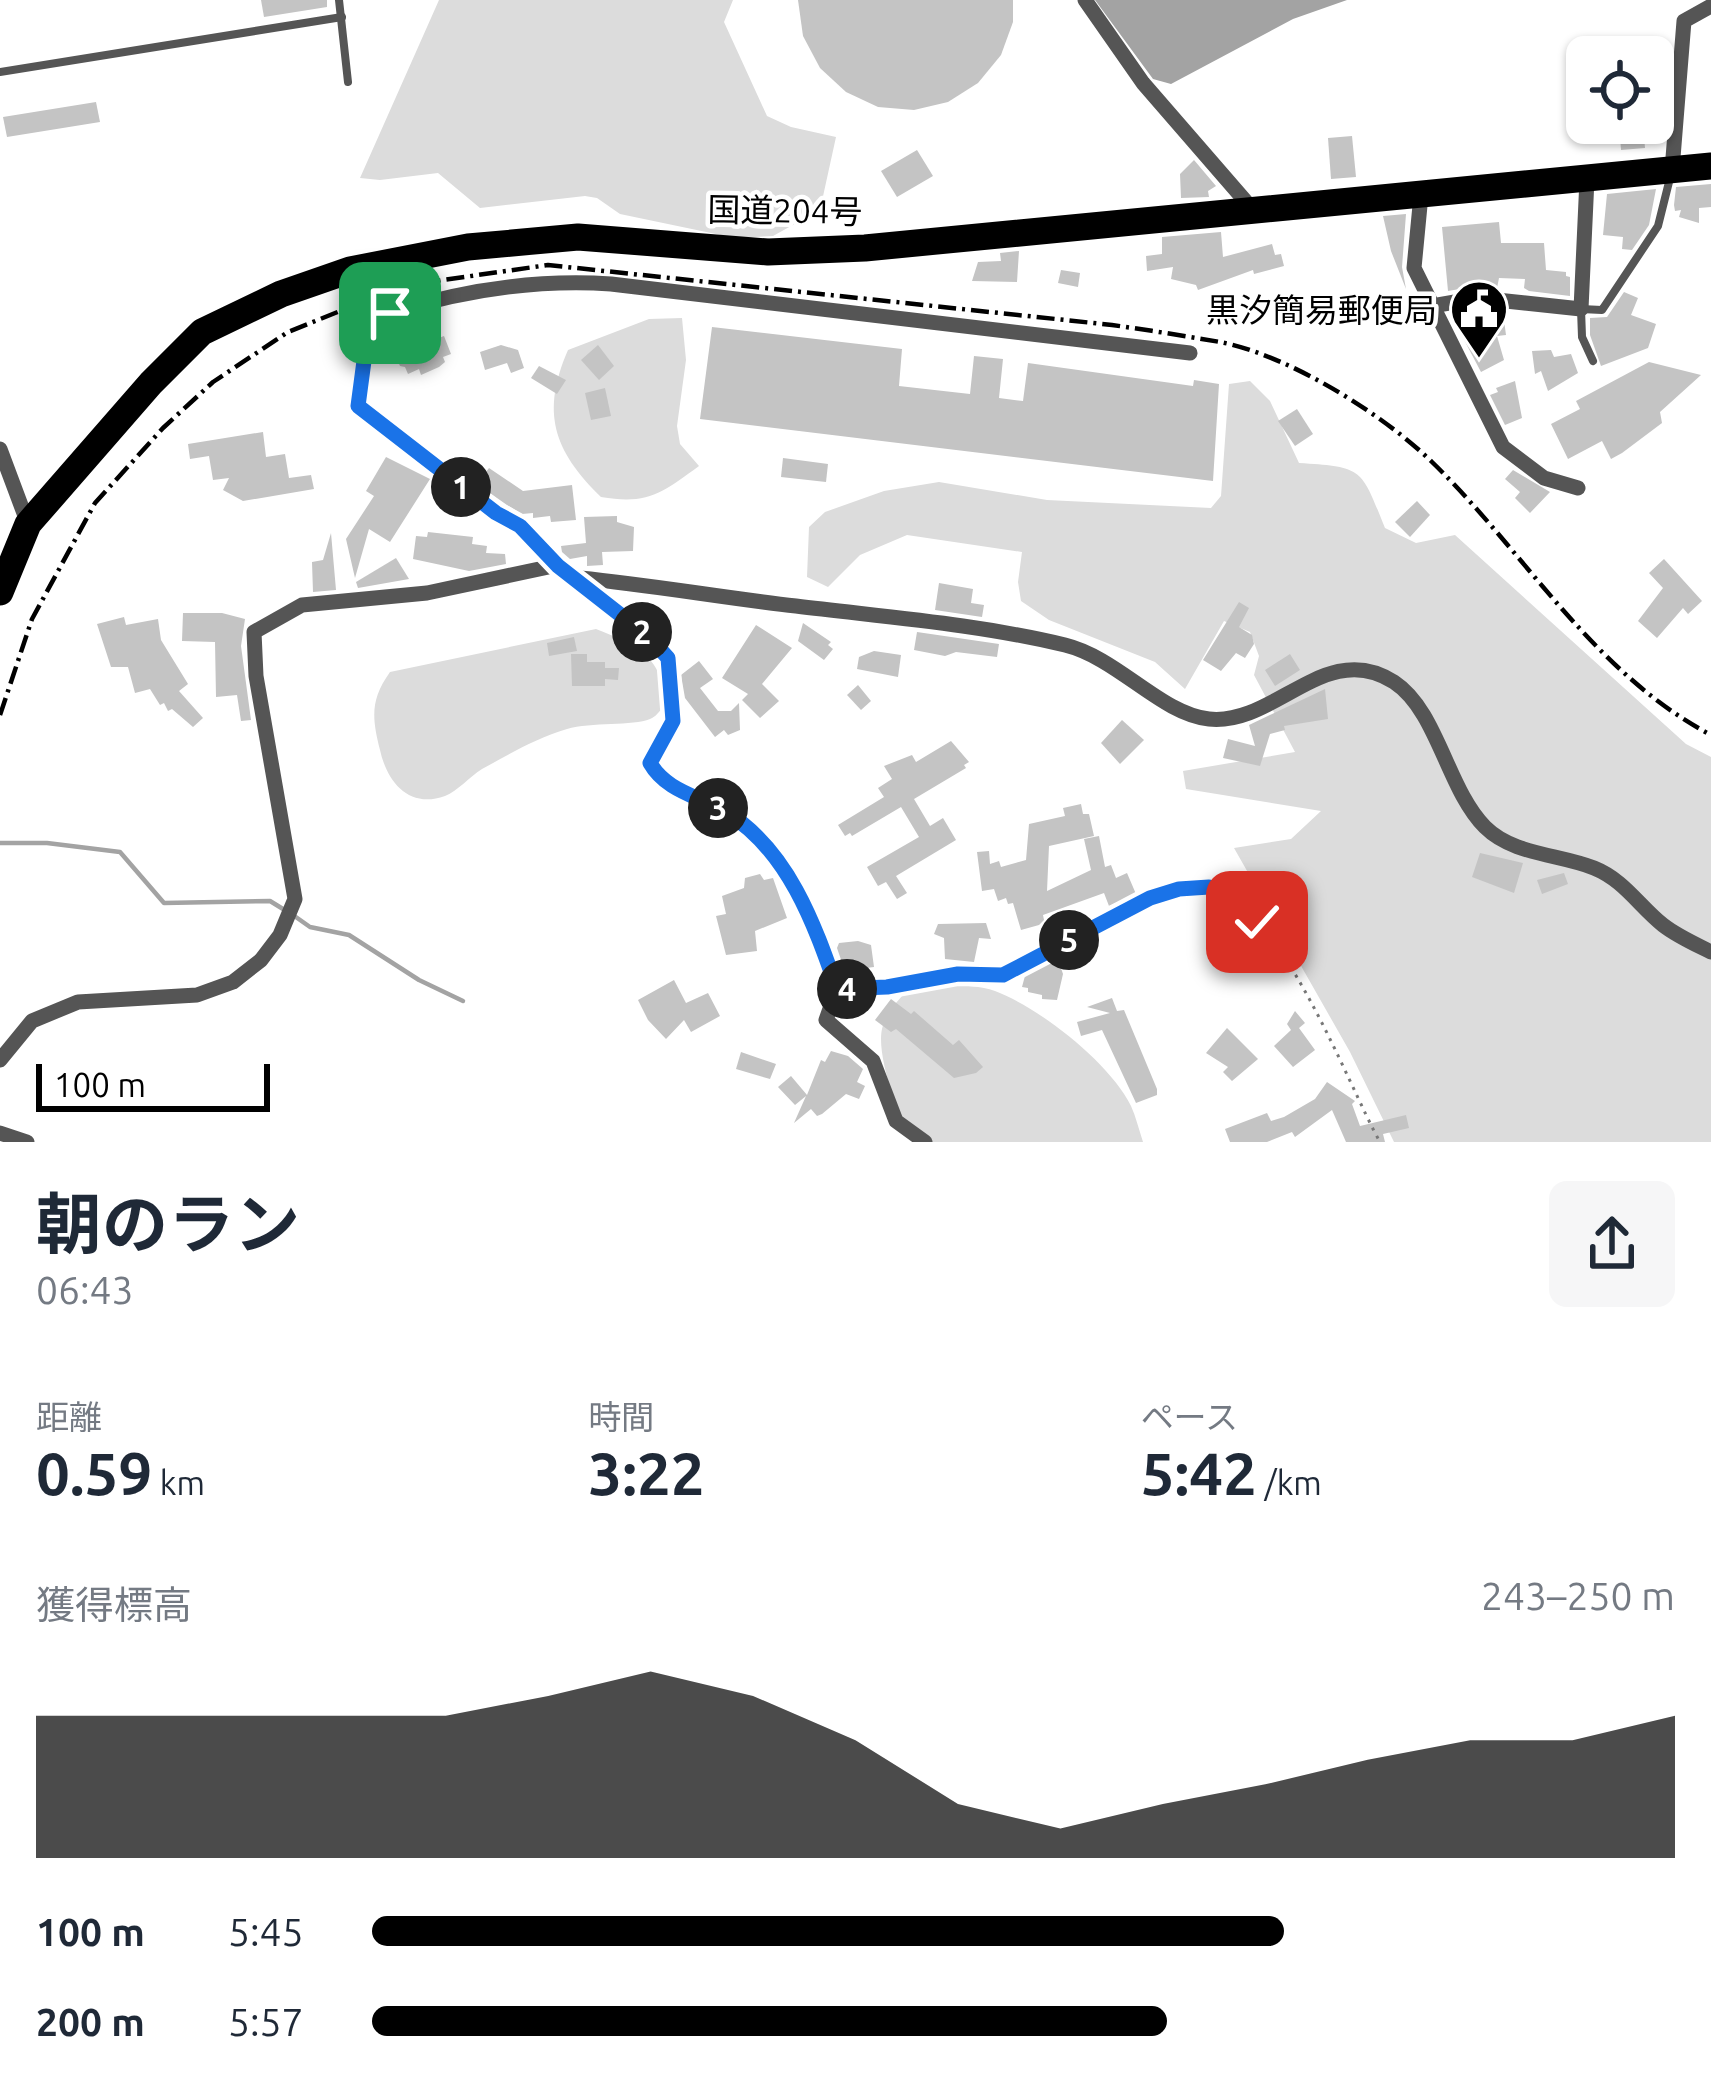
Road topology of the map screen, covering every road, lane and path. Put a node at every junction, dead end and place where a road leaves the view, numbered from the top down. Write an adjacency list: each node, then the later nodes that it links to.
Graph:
1 (339, 0): 4 (lane)
2 (1085, 0): 11 (street)
3 (1711, 6): 8 (street)
4 (342, 17): 5 (lane); 6 (lane)
5 (0, 72)
6 (348, 82)
7 (1711, 166): 8 (highway, 国道204号)
8 (1672, 170): 9 (highway, 国道204号); 14 (lane)
9 (1587, 178): 10 (highway, 国道204号); 14 (street)
10 (1421, 195): 11 (highway, 国道204号); 13 (street)
11 (1254, 211): 12 (highway, 国道204号)
12 (350, 270): 15 (street); 20 (highway, 国道204号)
13 (1432, 306): 14 (street); 19 (street)
14 (1581, 309): 17 (lane)
15 (390, 313): 16 (street); 21 (street)
16 (1190, 353)
17 (1594, 361)
18 (0, 449): 20 (street)
19 (1578, 488)
20 (28, 524): 23 (highway, 国道204号)
21 (558, 566): 22 (street); 27 (street)
22 (577, 577): 25 (street); 26 (street)
23 (0, 592)
24 (1090, 929): 26 (lane); 31 (path)
25 (1711, 952)
26 (837, 989): 30 (street)
27 (0, 1060)
28 (0, 1133): 29 (street)
29 (27, 1142)
30 (925, 1142)
31 (1380, 1142)

